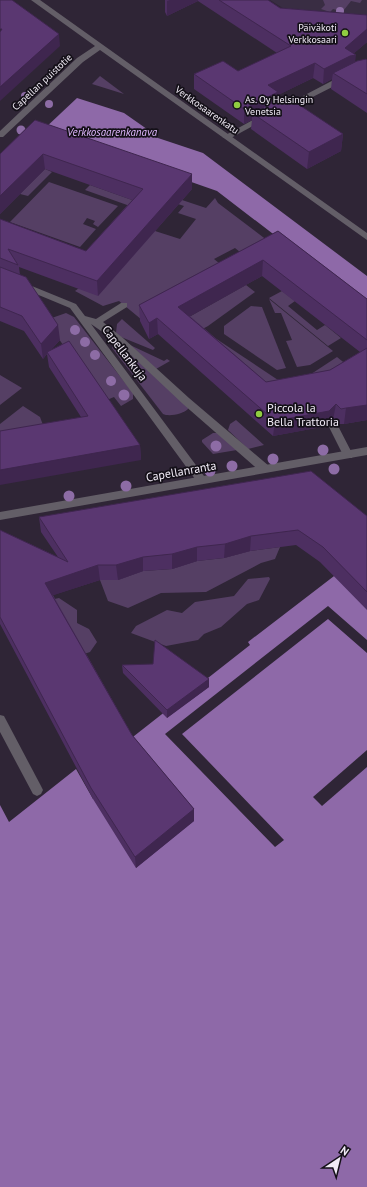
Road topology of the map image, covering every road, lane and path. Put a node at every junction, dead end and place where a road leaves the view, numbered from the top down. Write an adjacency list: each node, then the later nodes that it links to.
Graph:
1 (35, 0): 2 (street, Verkkosaarenkatu)
2 (99, 47): 4 (street, Capellan puistotie); 5 (street, Verkkosaarenkatu)
3 (366, 68): 5 (street)
4 (0, 135)
5 (226, 136): 6 (street, Verkkosaarenkatu)
6 (367, 237)
7 (0, 276): 9 (street, Capellankuja)
8 (124, 305): 10 (street)
9 (84, 319): 10 (street); 15 (street, Capellankuja)
10 (97, 322): 14 (street)
11 (333, 425): 13 (street)
12 (367, 451): 13 (street, Capellanranta)
13 (348, 455): 14 (street, Capellanranta)
14 (265, 468): 15 (street, Capellanranta)
15 (202, 480): 16 (street, Capellanranta)
16 (0, 516)
17 (0, 720): 18 (street)
18 (36, 790)

